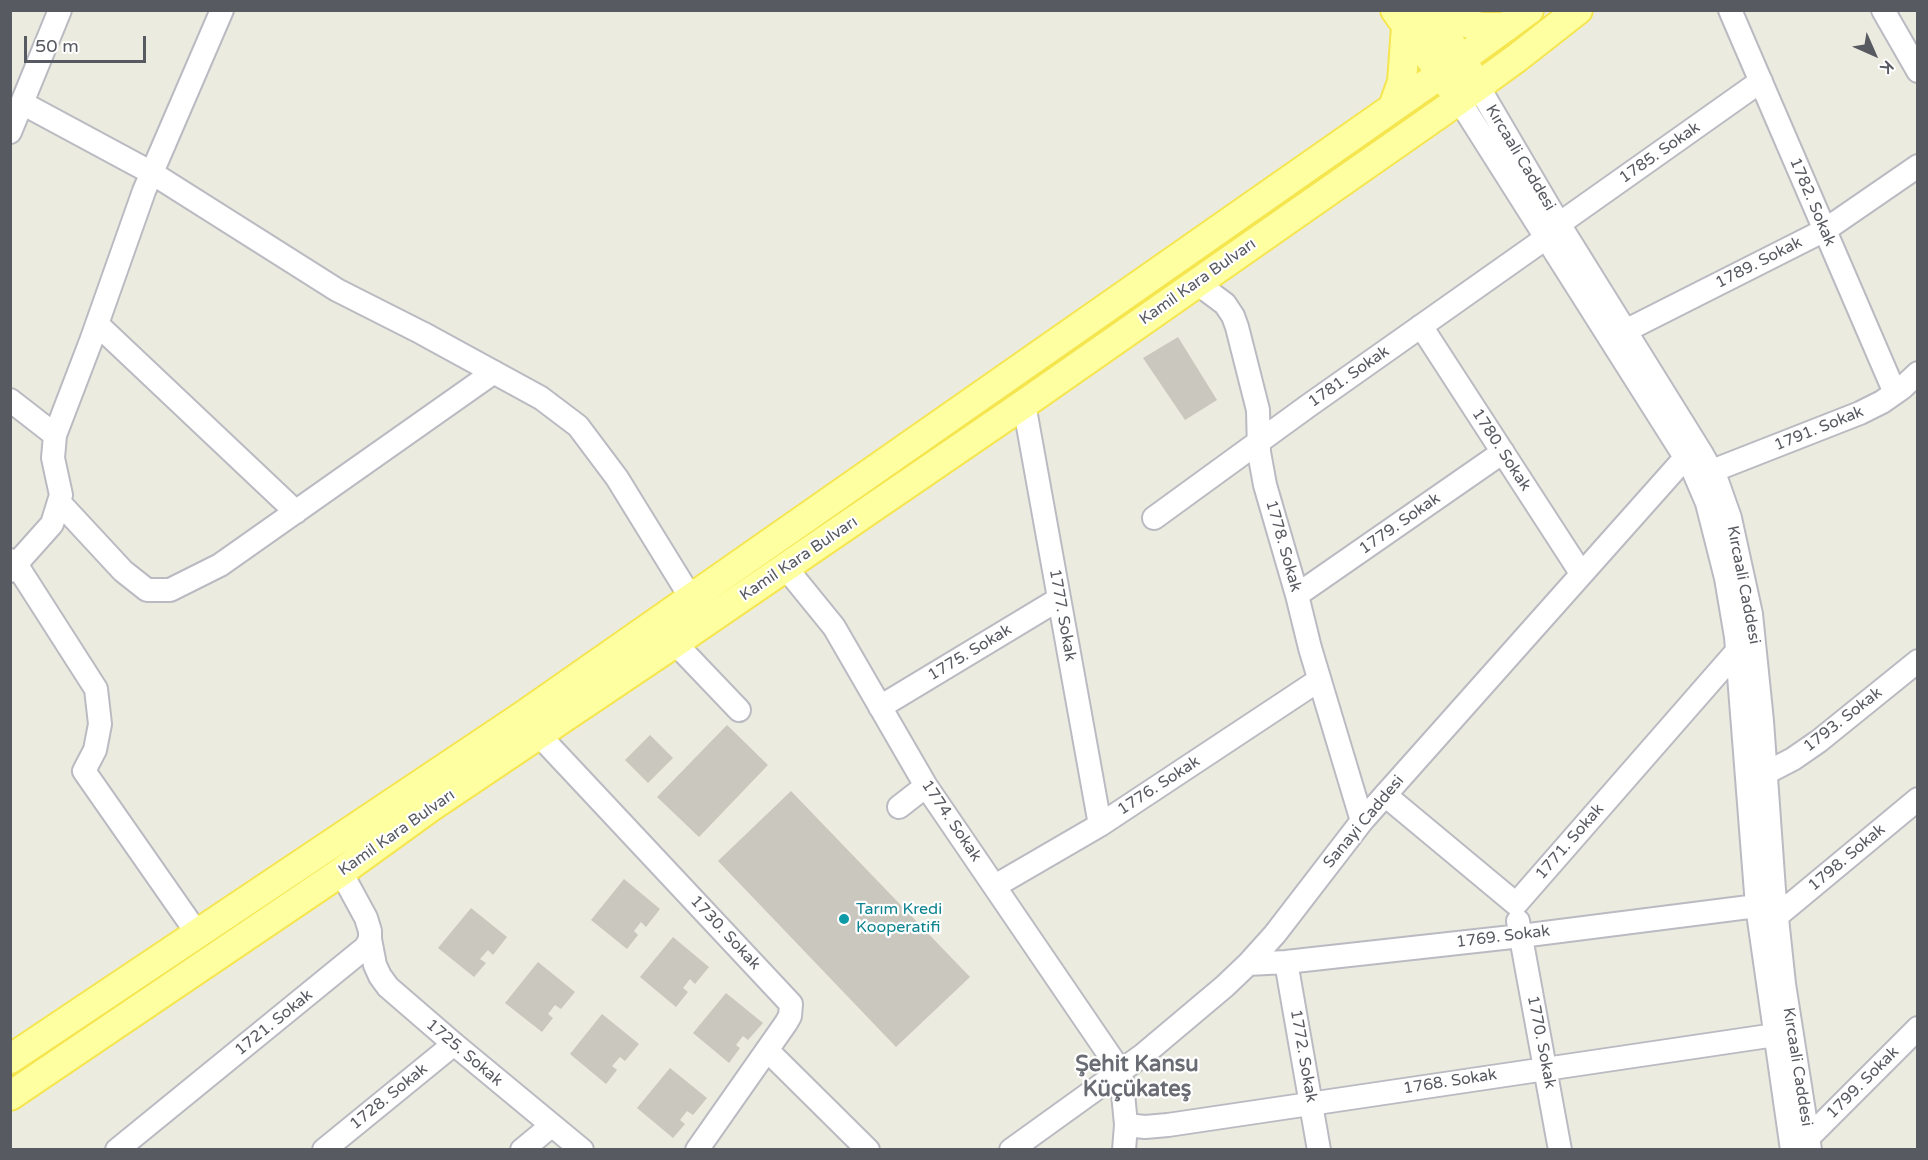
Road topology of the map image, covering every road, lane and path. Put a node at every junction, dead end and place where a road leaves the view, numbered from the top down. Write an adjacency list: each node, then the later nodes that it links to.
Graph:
1 (60, 10): 12 (street)
2 (222, 10): 16 (street)
3 (1578, 10): 11 (main road, Kamil Kara Bulvarı)
4 (1730, 10): 10 (street, 1782. Sokak)
5 (1883, 10): 9 (street)
6 (1415, 15): 7 (main road); 8 (main road); 13 (main road)
7 (1517, 19): 8 (main road, Kamil Kara Bulvarı)
8 (1451, 67): 11 (main road); 13 (main road, Kamil Kara Bulvarı)
9 (1917, 71)
10 (1761, 81): 17 (street, 1782. Sokak); 18 (street, 1785. Sokak)
11 (1468, 93): 18 (street, Kırcaali Caddesi); 19 (main road, Kamil Kara Bulvarı)
12 (22, 103): 14 (street); 16 (street)
13 (1393, 107): 40 (main road, Kamil Kara Bulvarı)
14 (10, 132)
15 (1917, 166): 17 (street, 1789. Sokak)
16 (152, 173): 20 (street); 23 (street)
17 (1825, 230): 22 (street, 1789. Sokak); 25 (street, 1782. Sokak)
18 (1553, 231): 21 (street, 1781. Sokak); 22 (street, Kırcaali Caddesi); 31 (street, Kırcaali Caddesi)
19 (1197, 283): 27 (main road, Kamil Kara Bulvarı); 29 (street, 1778. Sokak)
20 (97, 324): 28 (street); 34 (street)
21 (1421, 326): 29 (street, 1781. Sokak); 30 (street, 1780. Sokak)
22 (1625, 330): 32 (street, Kırcaali Caddesi)
23 (494, 372): 34 (street); 40 (street)
24 (1917, 373): 25 (street, 1791. Sokak)
25 (1895, 393): 32 (street, 1791. Sokak)
26 (10, 400): 28 (street)
27 (1024, 404): 37 (main road, Kamil Kara Bulvarı); 41 (street, 1777. Sokak)
28 (55, 435): 33 (street)
29 (1260, 440): 35 (street, 1781. Sokak); 39 (street, 1778. Sokak)
30 (1503, 452): 38 (street, 1780. Sokak); 39 (street, 1779. Sokak)
31 (1685, 458): 38 (street, Sanayi Caddesi); 44 (street, Kırcaali Caddesi)
32 (1712, 471): 50 (street, Kırcaali Caddesi)
33 (59, 502): 34 (street); 36 (street)
34 (296, 512)
35 (1154, 518)
36 (12, 565): 61 (street)
37 (786, 568): 42 (main road, Kamil Kara Bulvarı); 47 (street, 1774. Sokak)
38 (1581, 573): 52 (street, Sanayi Caddesi)
39 (1297, 595): 46 (street, 1778. Sokak)
40 (691, 597): 42 (street); 61 (main road, Kamil Kara Bulvarı)
41 (1059, 599): 47 (street, 1775. Sokak); 56 (street, 1777. Sokak)
42 (705, 623): 43 (main road, Kamil Kara Bulvarı)
43 (675, 643): 48 (street); 49 (main road, Kamil Kara Bulvarı)
44 (1737, 651): 59 (street, 1771. Sokak); 60 (street, Kırcaali Caddesi)
45 (1917, 661): 50 (street, 1793. Sokak)
46 (1320, 680): 55 (street, 1778. Sokak); 56 (street, 1776. Sokak)
47 (880, 707): 51 (street, 1774. Sokak)
48 (739, 710)
49 (539, 735): 57 (main road, Kamil Kara Bulvarı); 69 (street, 1730. Sokak)
50 (1766, 773): 60 (street, Kırcaali Caddesi)
51 (926, 786): 54 (street); 58 (street, 1774. Sokak)
52 (1385, 795): 55 (street, Sanayi Caddesi); 59 (street)
53 (1917, 799): 60 (street, 1798. Sokak)
54 (899, 807)
55 (1362, 821): 65 (street, Sanayi Caddesi)
56 (1100, 825): 58 (street, 1776. Sokak)
57 (341, 872): 63 (street); 73 (main road, Kamil Kara Bulvarı)
58 (995, 886): 72 (street, 1774. Sokak)
59 (1516, 904): 62 (street, 1770. Sokak)
60 (1767, 911): 62 (street, 1769. Sokak); 67 (street, Kırcaali Caddesi); 77 (street, Kırcaali Caddesi)
61 (197, 933): 70 (main road, Kamil Kara Bulvarı)
62 (1521, 936): 64 (street, 1769. Sokak); 71 (street, 1770. Sokak)
63 (370, 939): 68 (street, 1725. Sokak); 78 (street, 1721. Sokak)
64 (1286, 962): 65 (street, 1769. Sokak); 74 (street, 1772. Sokak)
65 (1248, 964): 72 (street, Sanayi Caddesi)
66 (1917, 1028): 77 (street, 1799. Sokak)
67 (1775, 1035): 71 (street, 1768. Sokak); 77 (street, Kırcaali Caddesi)
68 (454, 1044): 76 (street, 1725. Sokak); 79 (street, 1728. Sokak)
69 (767, 1050): 82 (street, 1730. Sokak); 83 (street)
70 (10, 1059)
71 (1545, 1068): 74 (street, 1768. Sokak); 87 (street, 1770. Sokak)
72 (1121, 1072): 75 (street); 84 (street, Sanayi Caddesi)
73 (10, 1096)
74 (1311, 1103): 75 (street, 1768. Sokak); 86 (street, 1772. Sokak)
75 (1126, 1125): 85 (street)
76 (552, 1126): 80 (street); 81 (street, 1725. Sokak)
77 (1803, 1145)
78 (117, 1149)
79 (324, 1149)
80 (522, 1149)
81 (582, 1149)
82 (697, 1149)
83 (868, 1149)
84 (1011, 1149)
85 (1124, 1149)
86 (1319, 1149)
87 (1560, 1149)

